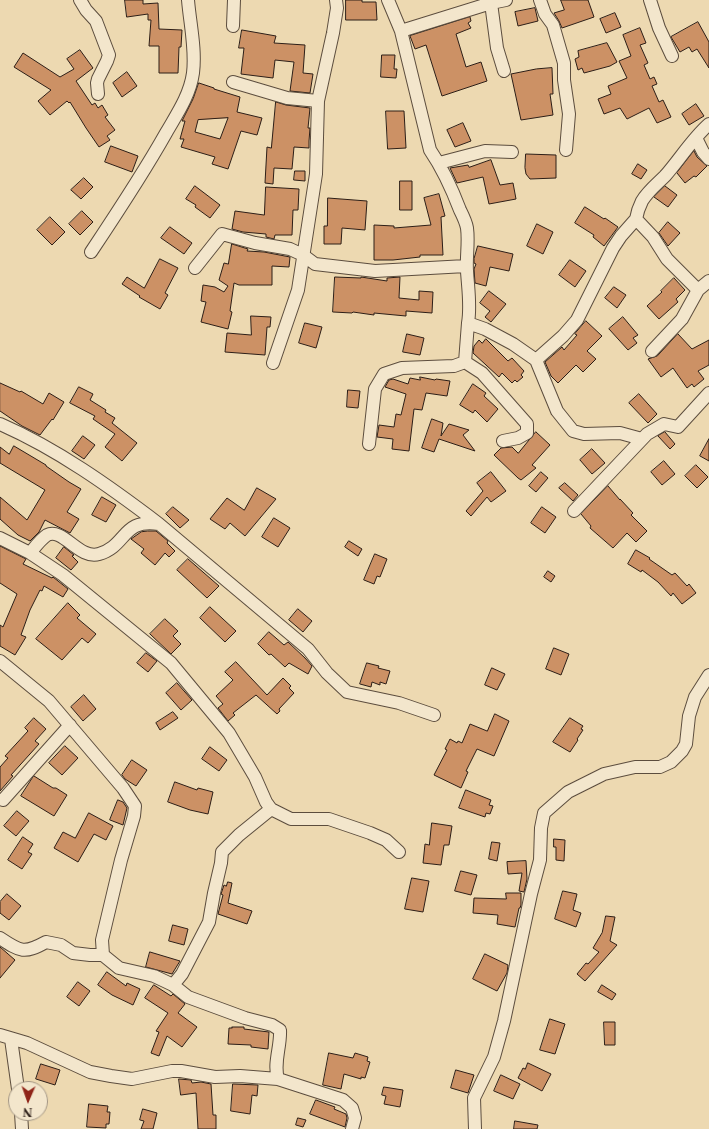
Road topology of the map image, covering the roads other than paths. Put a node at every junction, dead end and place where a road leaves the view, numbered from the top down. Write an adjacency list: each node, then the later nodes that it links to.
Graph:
1 (80, 0): 15 (street)
2 (188, 0): 24 (street)
3 (234, 0): 10 (street)
4 (336, 0): 16 (street)
5 (388, 0): 11 (street)
6 (506, 0): 9 (street)
7 (540, 0): 19 (street)
8 (650, 0): 12 (street)
9 (491, 3): 11 (street); 13 (street)
10 (233, 26)
11 (400, 31): 22 (street)
12 (672, 56)
13 (504, 71)
14 (233, 82): 16 (street)
15 (98, 94)
16 (318, 101): 25 (street)
17 (709, 124): 18 (street)
18 (696, 138): 21 (street); 23 (street)
19 (566, 150)
20 (512, 152): 22 (street)
21 (709, 159)
22 (439, 163): 26 (street)
23 (636, 219): 29 (street); 32 (street)
24 (91, 252)
25 (303, 255): 26 (street); 27 (street); 34 (street)
26 (466, 266): 30 (street)
27 (195, 268)
28 (709, 281): 29 (street)
29 (698, 290): 31 (street)
30 (468, 323): 32 (street); 33 (street)
31 (652, 351)
32 (536, 360): 37 (street)
33 (465, 362): 38 (street); 39 (street)
34 (273, 363)
35 (709, 393): 37 (street)
36 (0, 424): 41 (street)
37 (642, 439): 40 (street)
38 (503, 441)
39 (368, 444)
40 (574, 511)
41 (159, 524): 43 (street); 46 (street)
42 (0, 538): 43 (street)
43 (30, 553): 49 (street)
44 (0, 661): 47 (street)
45 (709, 674): 58 (street)
46 (434, 715)
47 (70, 725): 48 (street); 52 (street)
48 (3, 800)
49 (271, 809): 50 (street); 53 (street)
50 (399, 852)
51 (0, 938): 52 (street)
52 (103, 955): 53 (street)
53 (173, 985): 55 (street)
54 (6, 1037): 55 (street); 56 (street)
55 (278, 1079): 57 (street)
56 (16, 1081)
57 (352, 1129)
58 (475, 1129)

